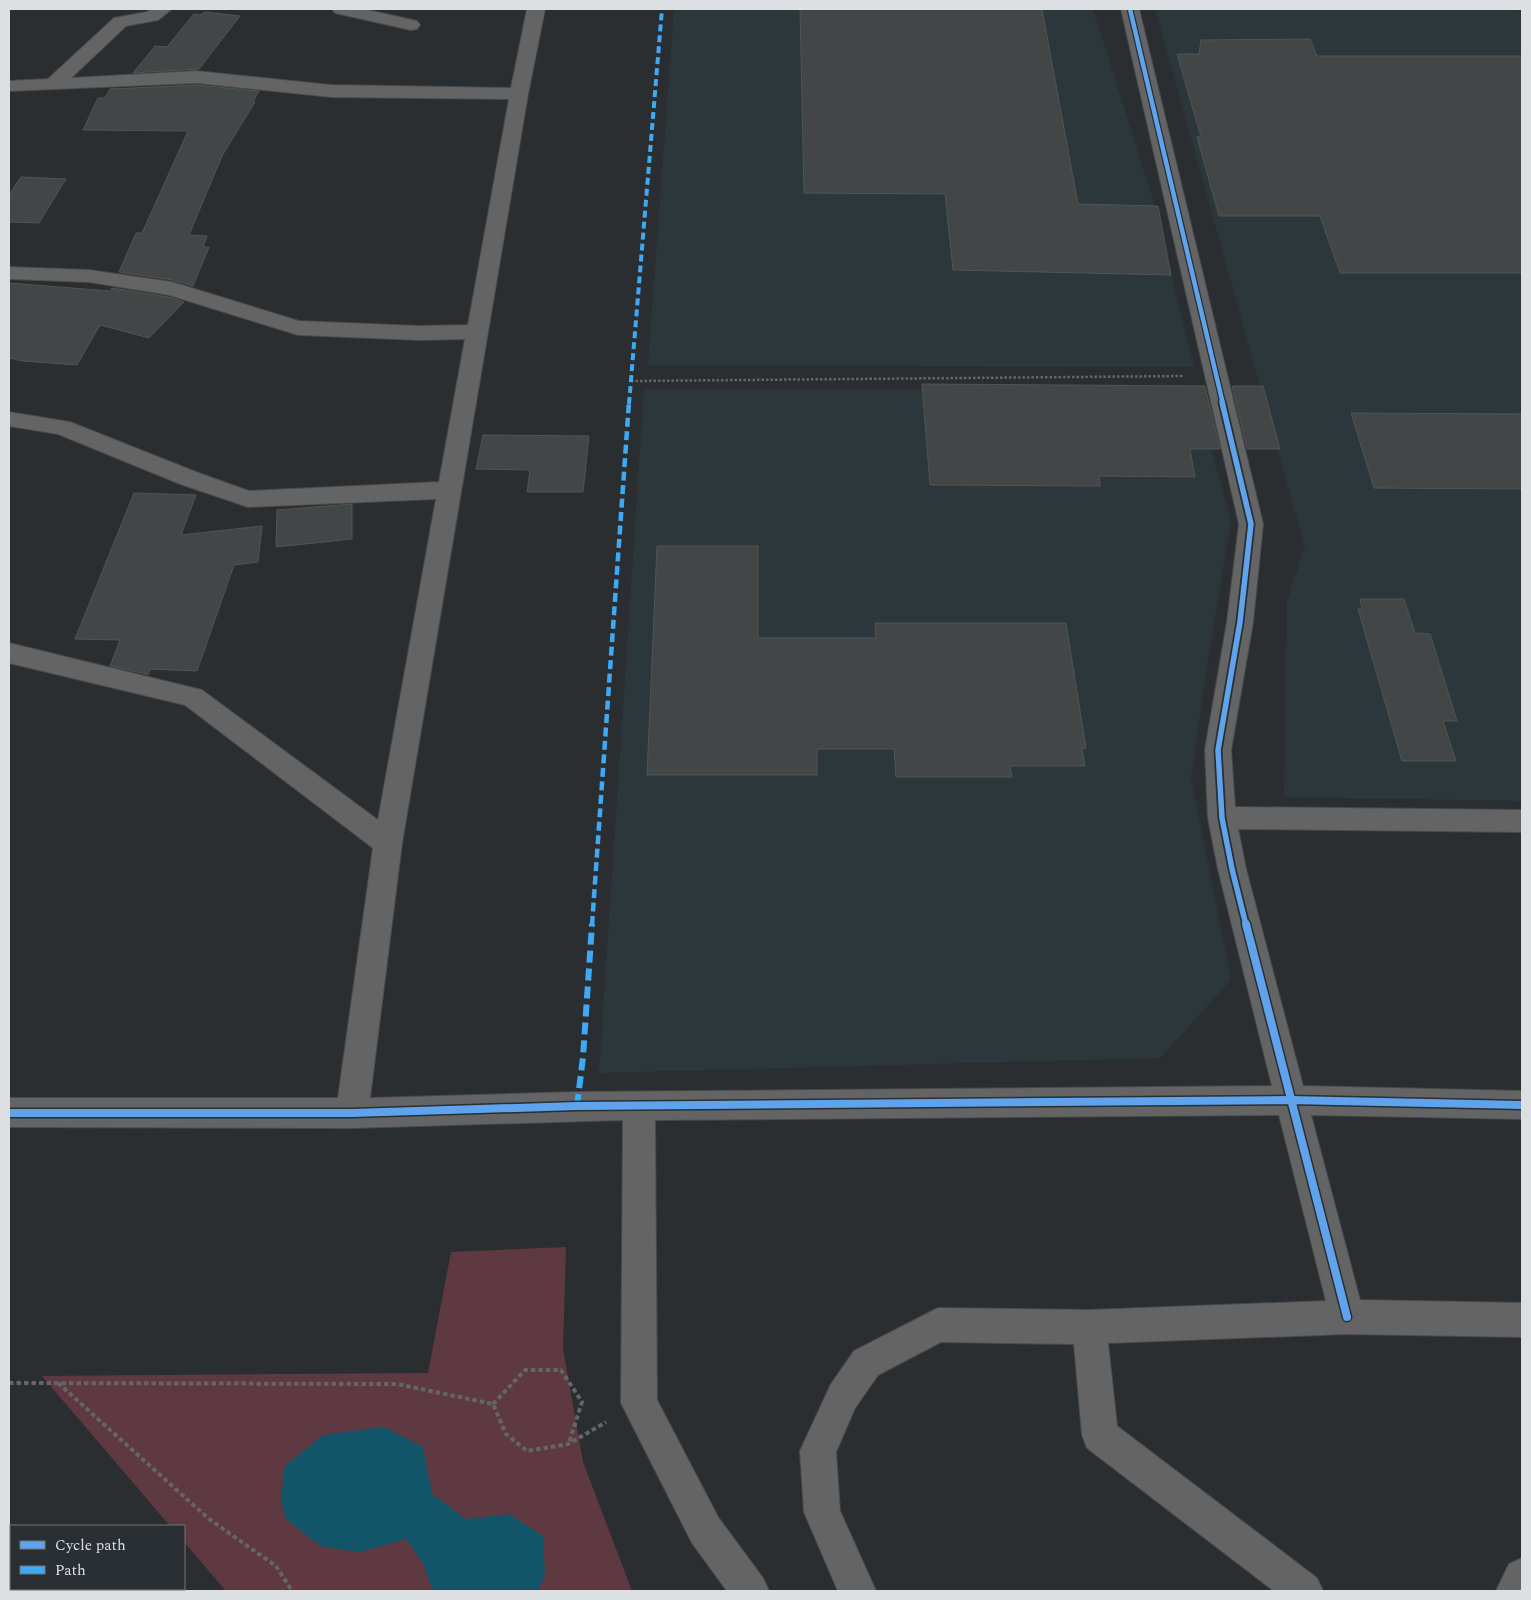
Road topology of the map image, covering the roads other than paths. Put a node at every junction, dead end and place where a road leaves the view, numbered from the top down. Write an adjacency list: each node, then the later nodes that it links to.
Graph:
1 (163, 9): 6 (street)
2 (341, 9): 5 (street)
3 (536, 9): 8 (street)
4 (1130, 9): 14 (street)
5 (411, 25)
6 (52, 85): 7 (street); 8 (street)
7 (9, 86)
8 (519, 94): 10 (street)
9 (9, 273): 10 (street)
10 (478, 332): 12 (street)
11 (9, 419): 12 (street)
12 (450, 490): 16 (street)
13 (9, 653): 16 (street)
14 (1222, 818): 15 (street); 17 (street)
15 (1522, 821)
16 (388, 843): 21 (street)
17 (1290, 1100): 18 (street); 19 (street); 22 (street)
18 (1522, 1105)
19 (639, 1106): 21 (street); 26 (street)
20 (9, 1113): 21 (street)
21 (352, 1113)
22 (1347, 1317): 23 (street); 24 (street)
23 (1522, 1320)
24 (1089, 1327): 27 (street); 28 (street)
25 (1522, 1577): 29 (street)
26 (750, 1591)
27 (857, 1591)
28 (1304, 1591)
29 (1515, 1591)

